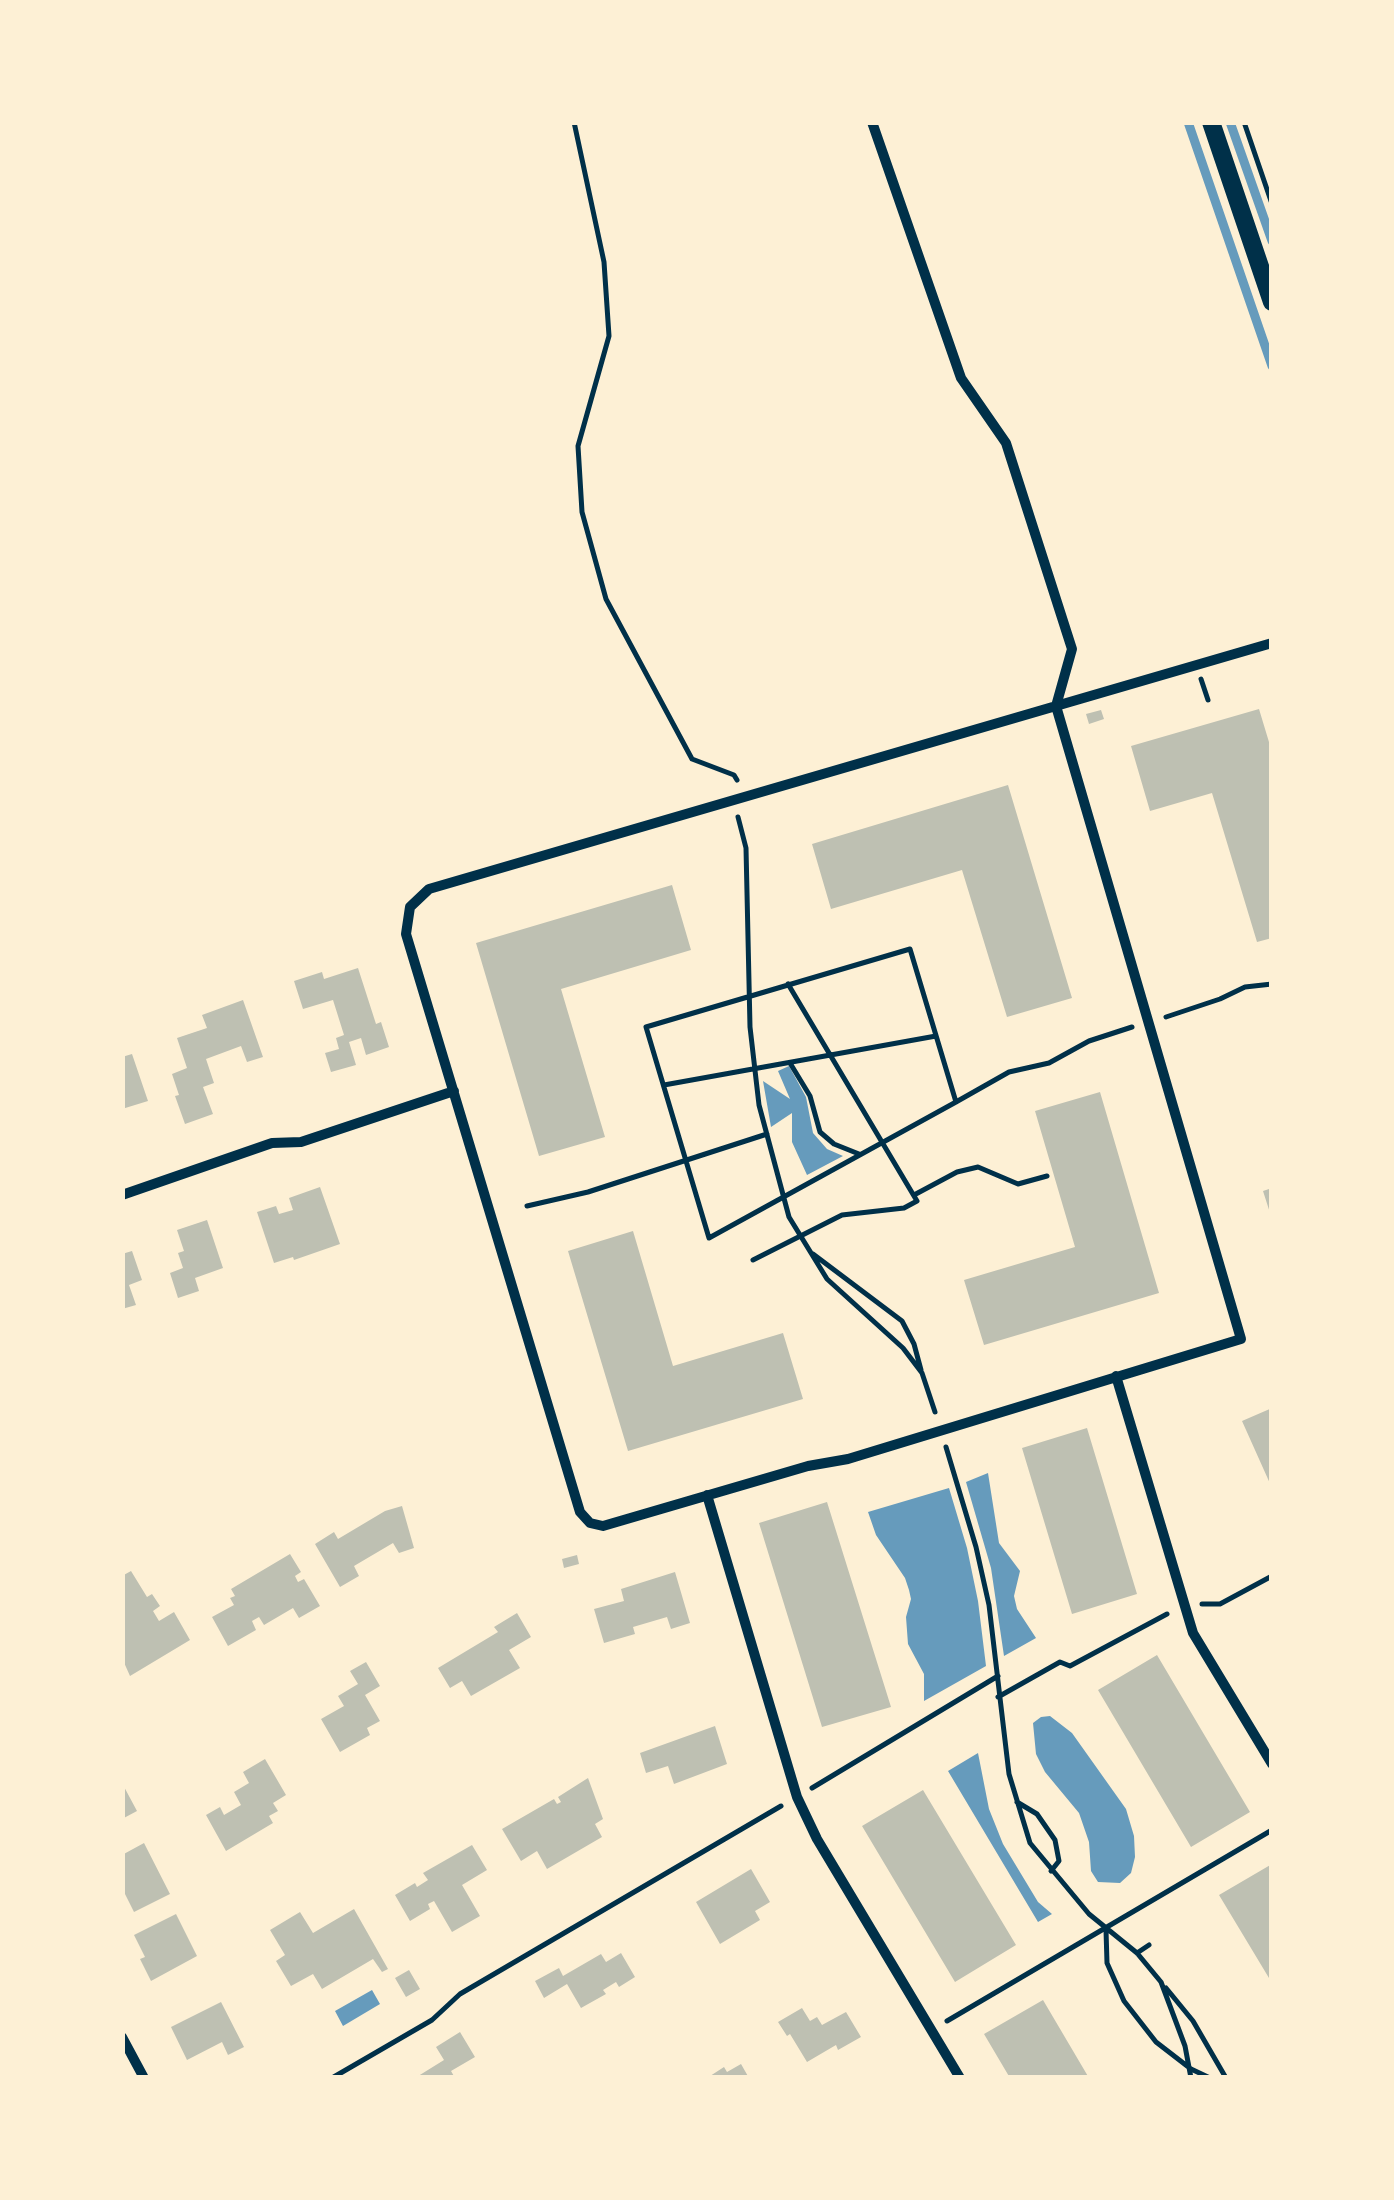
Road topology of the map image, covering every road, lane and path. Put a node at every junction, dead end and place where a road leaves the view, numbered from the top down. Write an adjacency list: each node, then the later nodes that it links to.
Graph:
1 (574, 122): 9 (path)
2 (872, 122): 8 (street)
3 (1211, 122): 6 (street)
4 (1244, 122): 5 (path)
5 (1272, 204)
6 (1272, 302)
7 (1272, 642): 8 (street)
8 (1056, 706): 9 (street); 12 (street)
9 (744, 797): 17 (street)
10 (788, 984): 13 (path); 14 (path); 16 (path)
11 (1272, 984): 12 (path)
12 (1148, 1022): 18 (path); 30 (street)
13 (936, 1036): 14 (path); 18 (path)
14 (831, 1056): 15 (path); 20 (path)
15 (790, 1063): 16 (path); 21 (path)
16 (663, 1086): 22 (path)
17 (454, 1091): 24 (street); 31 (street)
18 (956, 1102): 20 (path)
19 (767, 1134): 22 (path)
20 (882, 1142): 21 (path); 25 (path)
21 (860, 1154): 22 (path)
22 (685, 1159): 26 (path)
23 (1048, 1176): 25 (path)
24 (122, 1195)
25 (914, 1195): 28 (path)
26 (527, 1206)
27 (807, 1250): 29 (path)
28 (753, 1260)
29 (922, 1372)
30 (1116, 1376): 31 (street); 33 (street)
31 (706, 1495): 37 (street)
32 (1272, 1576): 33 (path)
33 (1186, 1608): 35 (path); 36 (street)
34 (998, 1676): 37 (path)
35 (998, 1696)
36 (1272, 1764)
37 (797, 1797): 45 (street); 49 (path)
38 (1017, 1802): 40 (path)
39 (1272, 1830): 41 (path)
40 (1051, 1871)
41 (1106, 1927): 45 (path); 47 (path)
42 (1150, 1945): 43 (path)
43 (1137, 1954)
44 (1161, 1982): 53 (path)
45 (932, 2030): 50 (street)
46 (122, 2038): 48 (street)
47 (1191, 2069): 51 (path); 52 (path)
48 (144, 2078)
49 (332, 2078)
50 (960, 2078)
51 (1194, 2078)
52 (1210, 2078)
53 (1226, 2078)

